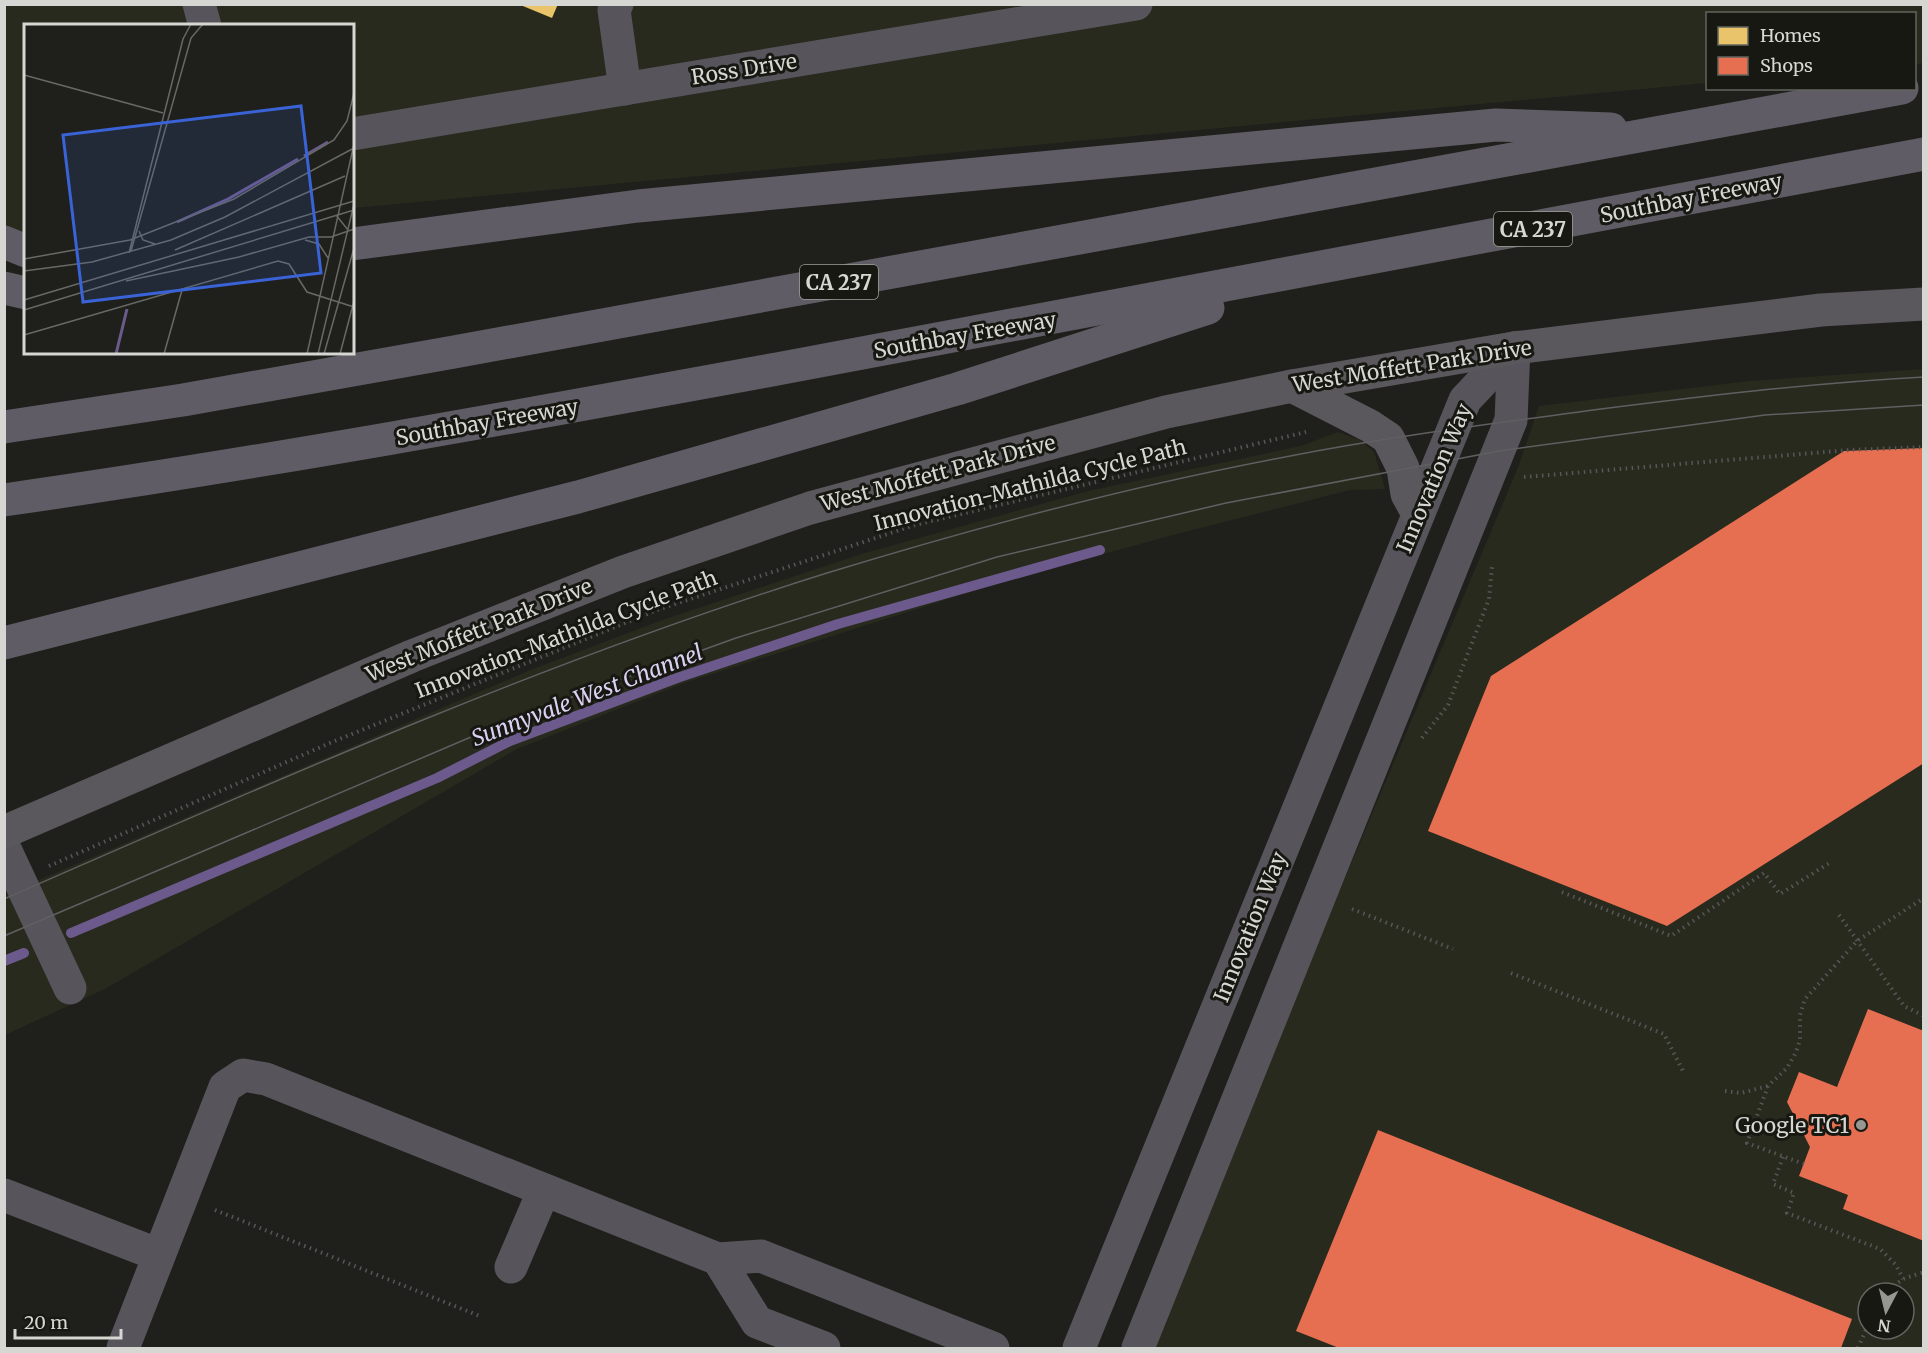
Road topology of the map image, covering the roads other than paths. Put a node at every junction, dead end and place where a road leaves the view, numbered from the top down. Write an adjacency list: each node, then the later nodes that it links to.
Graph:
1 (199, 4): 5 (street)
2 (617, 4): 6 (street)
3 (1132, 5): 4 (street, Ross Drive)
4 (1026, 14): 6 (street, Ross Drive)
5 (205, 24)
6 (625, 89): 9 (street, Ross Drive)
7 (1891, 90): 8 (highway, CA 237)
8 (1672, 131): 14 (highway); 22 (highway, CA 237)
9 (354, 134)
10 (1923, 154): 12 (highway, Southbay Freeway / CA 237)
11 (1923, 175): 12 (highway)
12 (1733, 190): 16 (highway, Southbay Freeway / CA 237)
13 (4, 242): 15 (highway)
14 (354, 244)
15 (24, 250)
16 (1332, 268): 23 (highway, Southbay Freeway / CA 237); 25 (highway)
17 (4, 288): 18 (highway)
18 (24, 293)
19 (1923, 304): 20 (main road, West Moffett Park Drive)
20 (1514, 348): 21 (main road, West Moffett Park Drive); 24 (street, Innovation Way); 38 (street)
21 (1292, 386): 24 (main road); 26 (main road, West Moffett Park Drive)
22 (4, 427)
23 (4, 500)
24 (1418, 514): 37 (street, Innovation Way)
25 (4, 643)
26 (4, 832)
27 (4, 847): 28 (street)
28 (70, 988)
29 (544, 1190): 31 (street); 32 (street); 33 (street)
30 (4, 1195): 31 (street)
31 (159, 1255): 34 (street)
32 (718, 1259): 35 (street); 36 (street)
33 (511, 1267)
34 (123, 1348)
35 (824, 1348)
36 (993, 1348)
37 (1079, 1348)
38 (1138, 1348)

